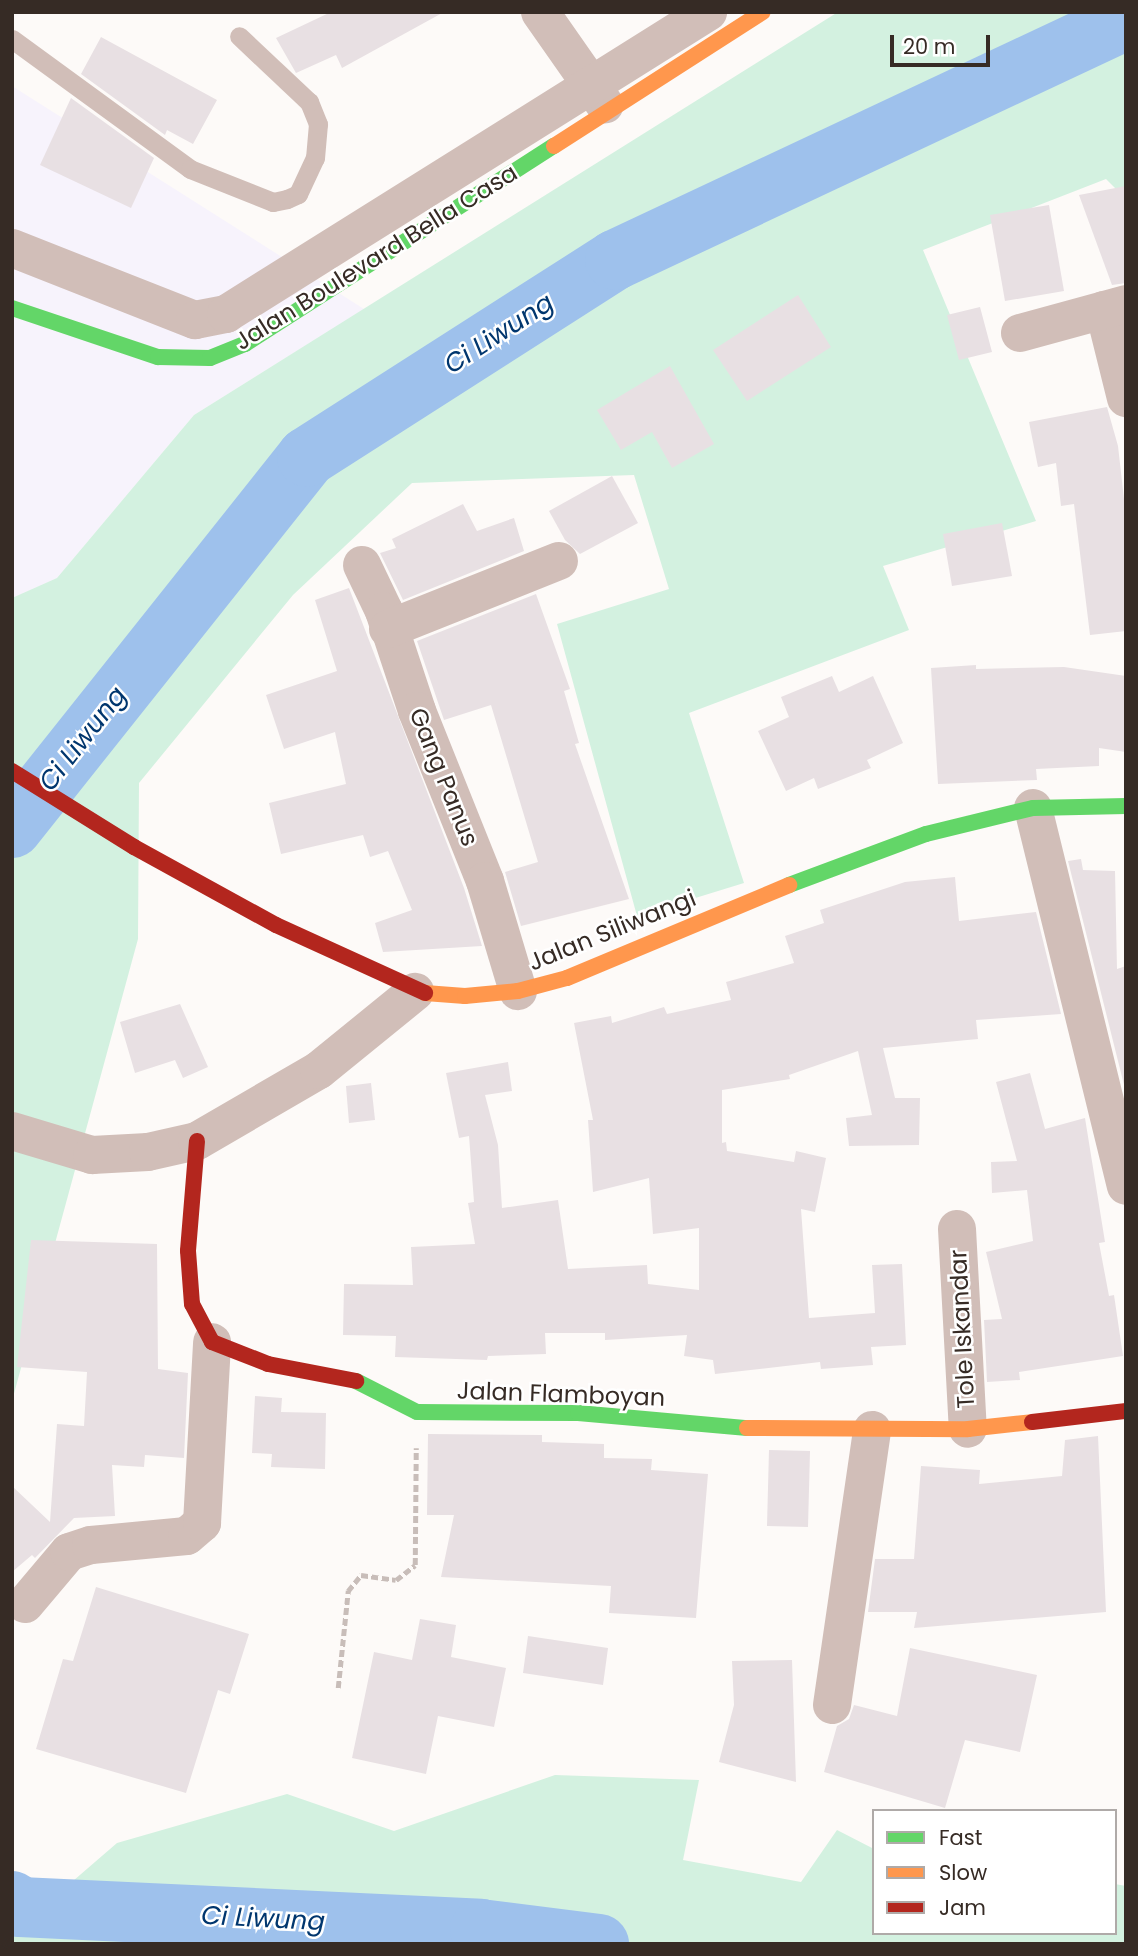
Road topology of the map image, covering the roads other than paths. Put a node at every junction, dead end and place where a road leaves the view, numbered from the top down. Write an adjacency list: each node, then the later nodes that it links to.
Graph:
1 (540, 12): 6 (street)
2 (708, 12): 6 (street, Jalan Boulevard Bella Casa)
3 (763, 12): 6 (street, Jalan Boulevard Bella Casa)
4 (239, 36): 5 (lane)
5 (12, 39)
6 (599, 97): 10 (street, Jalan Boulevard Bella Casa)
7 (12, 248): 10 (street, Jalan Boulevard Bella Casa)
8 (1115, 307): 11 (street); 12 (street)
9 (12, 308): 10 (street, Jalan Boulevard Bella Casa)
10 (236, 329)
11 (1020, 333)
12 (1126, 398)
13 (559, 561): 15 (street)
14 (362, 565): 15 (street, Gang Panus)
15 (388, 629): 19 (street, Gang Panus)
16 (12, 771): 20 (street, Jalan Siliwangi)
17 (1126, 806): 18 (street, Jalan Siliwangi)
18 (1033, 808): 19 (street, Jalan Siliwangi); 23 (street)
19 (518, 991): 20 (street, Jalan Siliwangi)
20 (415, 992): 22 (street)
21 (12, 1131): 22 (street)
22 (197, 1141): 25 (street)
23 (1126, 1186)
24 (957, 1229): 27 (street, Tole Iskandar)
25 (212, 1342): 28 (street, Jalan Flamboyan); 29 (street)
26 (1126, 1411): 27 (street, Jalan Flamboyan)
27 (968, 1429): 28 (street, Jalan Flamboyan)
28 (872, 1430): 30 (street)
29 (25, 1604)
30 (832, 1705)

